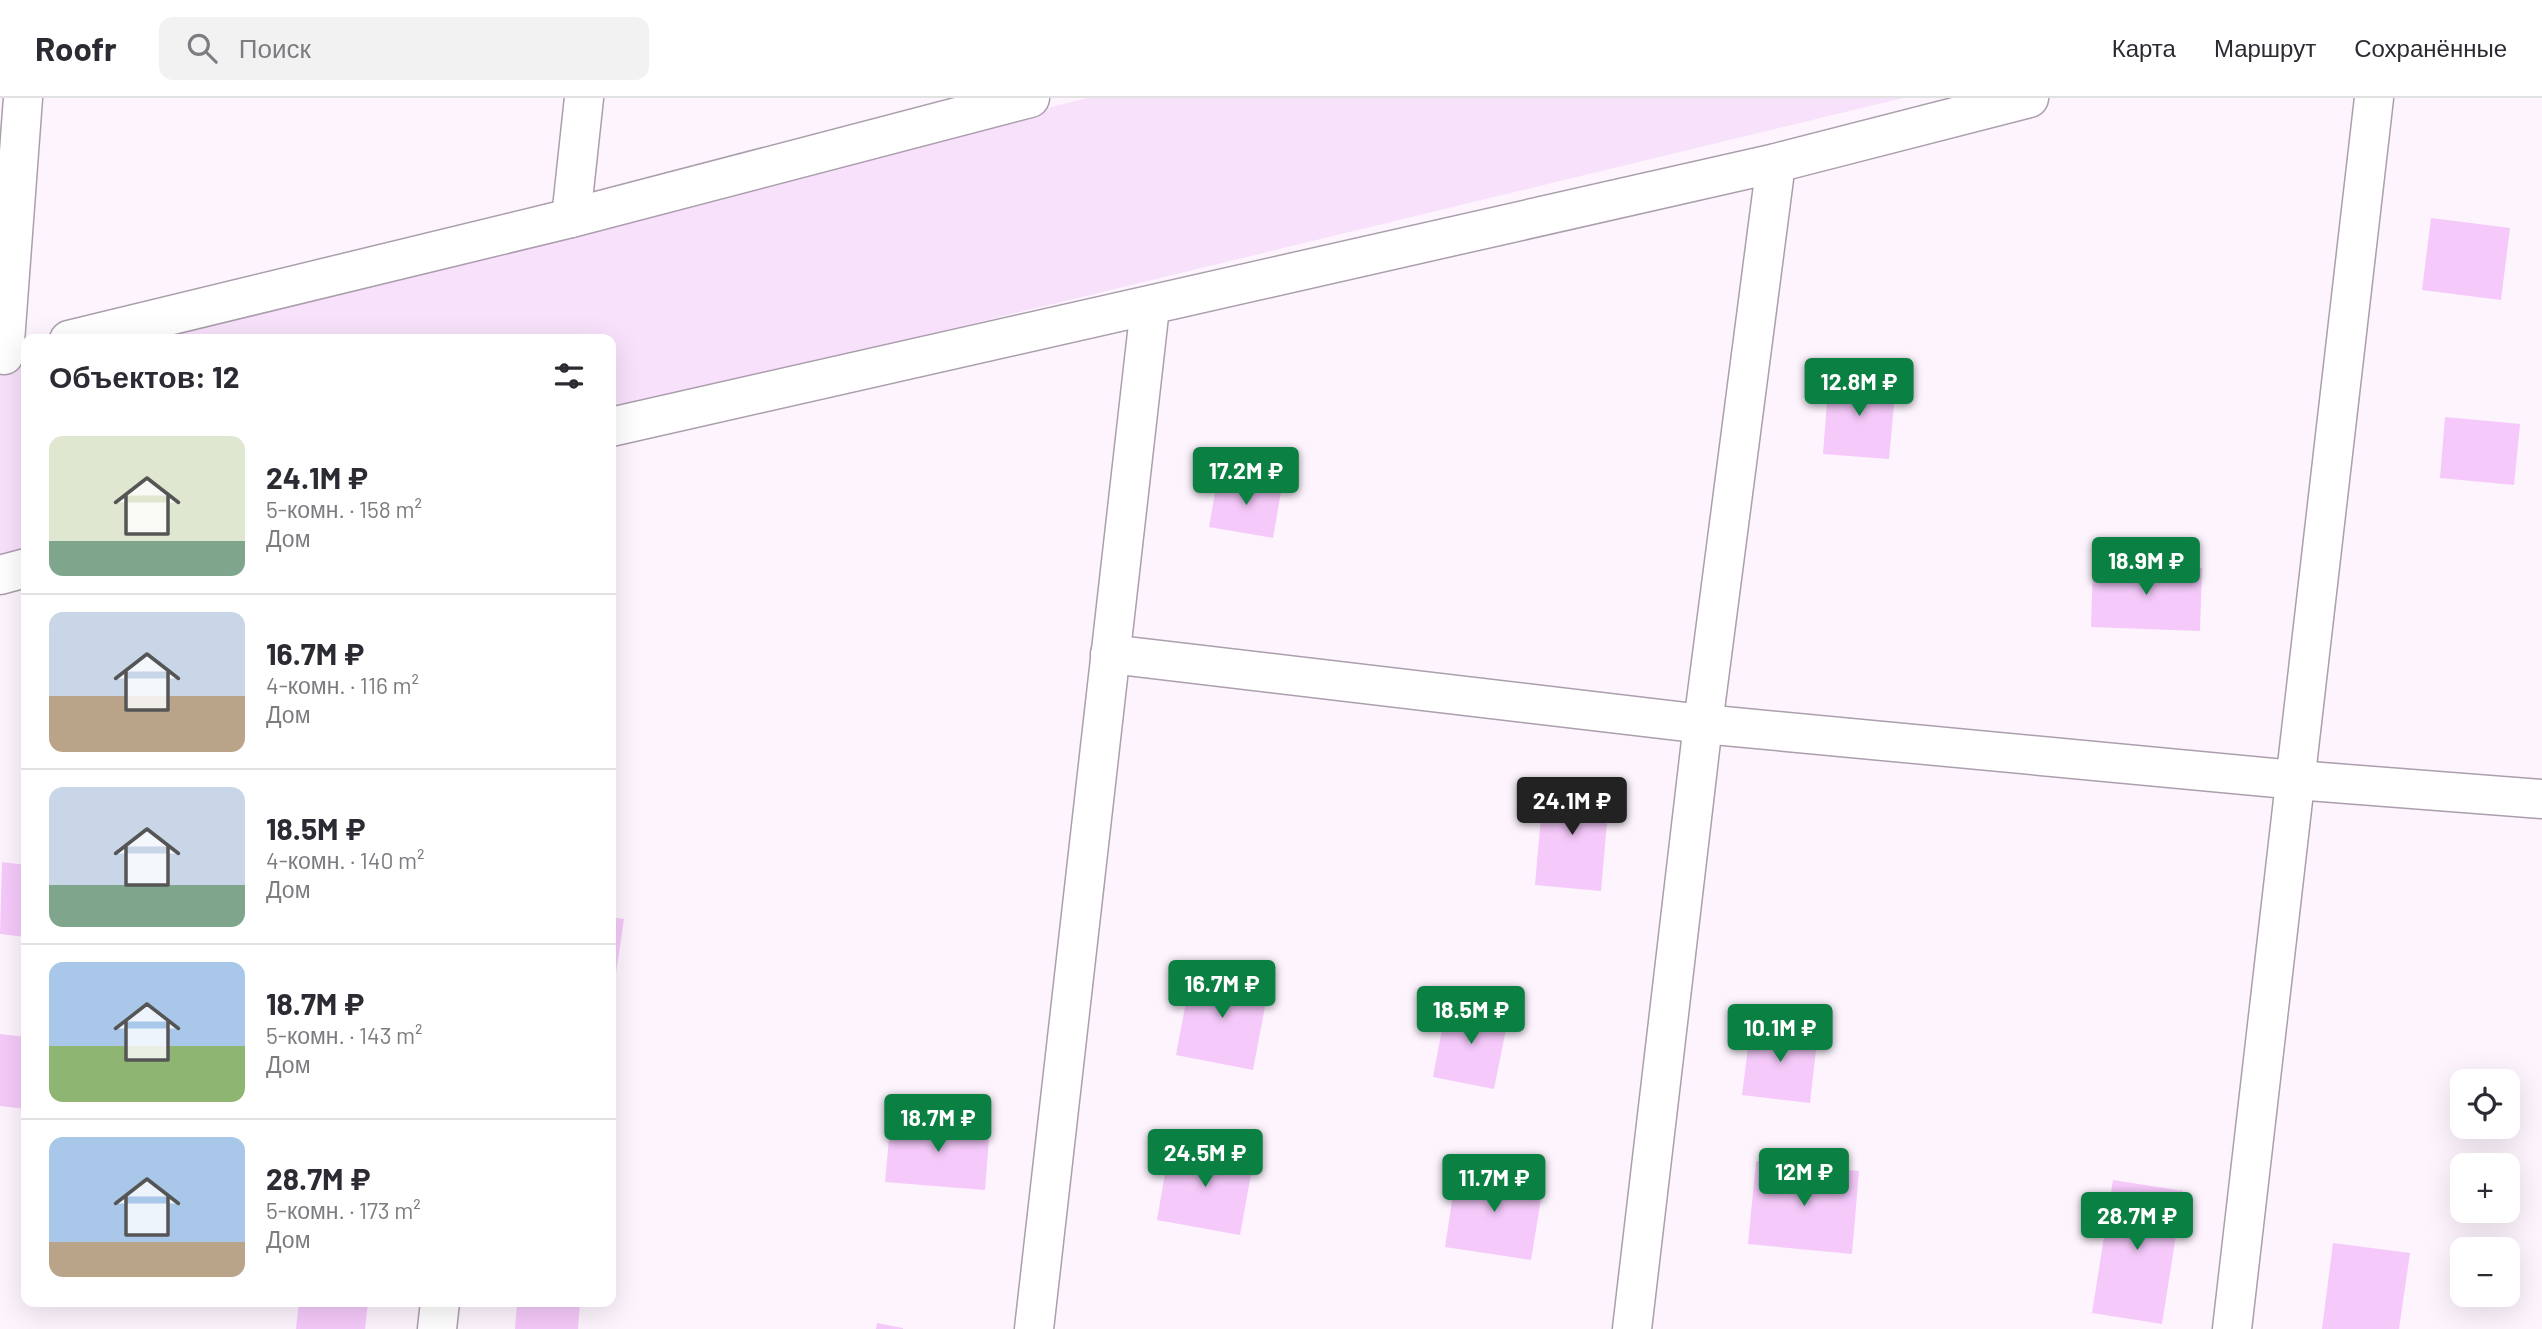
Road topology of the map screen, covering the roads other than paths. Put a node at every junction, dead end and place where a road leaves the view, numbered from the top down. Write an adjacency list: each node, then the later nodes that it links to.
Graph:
1 (23, 98): 10 (lane)
2 (584, 98): 7 (lane)
3 (1030, 98): 7 (lane)
4 (2029, 98): 6 (lane)
5 (2374, 98): 16 (lane)
6 (1776, 163): 8 (lane); 15 (lane)
7 (571, 218): 9 (lane)
8 (1150, 307): 11 (lane); 14 (lane)
9 (94, 334)
10 (10, 354)
11 (616, 426)
12 (21, 569): 13 (lane)
13 (0, 575)
14 (1110, 654): 15 (lane); 20 (lane)
15 (1703, 724): 16 (lane); 21 (lane)
16 (2296, 780): 17 (lane); 22 (lane)
17 (2542, 799)
18 (439, 1307): 19 (lane)
19 (437, 1329)
20 (1034, 1329)
21 (1632, 1329)
22 (2232, 1329)

